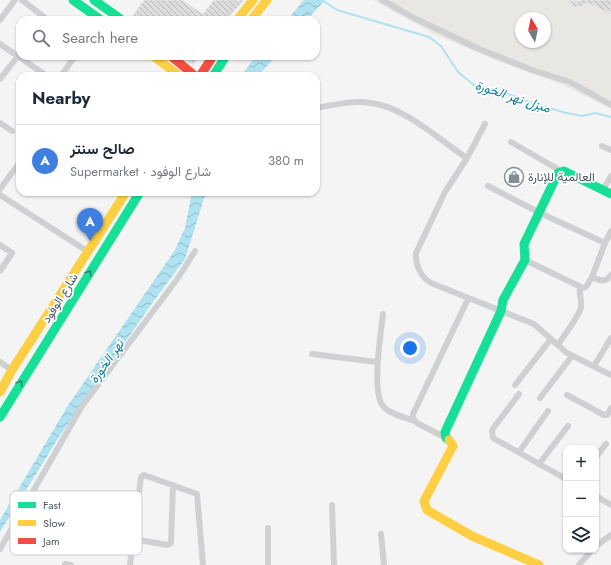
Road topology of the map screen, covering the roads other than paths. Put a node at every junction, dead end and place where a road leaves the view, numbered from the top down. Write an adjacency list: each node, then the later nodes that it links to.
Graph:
1 (14, 0): 13 (street)
2 (22, 0): 8 (street)
3 (73, 0): 9 (street)
4 (94, 0): 10 (street)
5 (253, 0): 11 (street)
6 (267, 0): 12 (street)
7 (382, 0): 30 (street)
8 (43, 16)
9 (95, 16)
10 (116, 16)
11 (240, 16)
12 (254, 16)
13 (0, 20)
14 (0, 44): 15 (street)
15 (16, 55)
16 (16, 59): 29 (street)
17 (24, 60): 23 (street)
18 (72, 60): 24 (street)
19 (165, 60): 25 (street)
20 (176, 60): 26 (street)
21 (210, 60): 27 (street)
22 (223, 60): 28 (street)
23 (40, 72)
24 (64, 72)
25 (176, 72)
26 (191, 72)
27 (203, 72)
28 (216, 72)
29 (0, 79)
30 (611, 105)
31 (320, 107): 38 (street)
32 (0, 123): 34 (street)
33 (485, 124): 38 (street)
34 (12, 131)
35 (511, 142): 40 (street)
36 (602, 146): 37 (street)
37 (611, 150)
38 (467, 158): 59 (street)
39 (16, 167): 43 (street)
40 (561, 171): 44 (street); 48 (street)
41 (611, 176): 44 (street)
42 (488, 186): 48 (street)
43 (0, 189)
44 (607, 192)
45 (0, 195): 52 (street)
46 (123, 196): 52 (street, شارع الوفود)
47 (138, 196): 79 (street, شارع الوفود, one-way to 47)
48 (540, 213): 50 (street); 54 (street)
49 (611, 232): 50 (street)
50 (605, 243): 57 (street)
51 (0, 245): 55 (street)
52 (88, 251): 70 (street, شارع الوفود)
53 (195, 252): 89 (street)
54 (525, 260): 58 (street); 60 (street)
55 (0, 271)
56 (611, 275): 57 (street)
57 (592, 277): 58 (street)
58 (580, 288): 64 (street)
59 (468, 299): 60 (street); 80 (street)
60 (501, 311): 63 (street); 82 (street)
61 (383, 314): 68 (street)
62 (611, 338): 69 (street)
63 (551, 339): 64 (street); 72 (street)
64 (558, 345): 66 (street)
65 (312, 354): 68 (street)
66 (572, 356): 69 (street); 76 (street)
67 (0, 362): 70 (street)
68 (377, 362): 80 (street)
69 (594, 366): 71 (street)
70 (12, 370): 73 (street, شارع الوفود)
71 (611, 375)
72 (515, 384)
73 (0, 392)
74 (519, 394): 84 (street)
75 (567, 395): 77 (street)
76 (540, 398)
77 (611, 408)
78 (548, 412): 84 (street)
79 (0, 417)
80 (414, 421): 82 (street)
81 (568, 426): 86 (street)
82 (446, 438): 108 (street)
83 (606, 444): 85 (street)
84 (519, 452): 86 (street)
85 (599, 453)
86 (539, 464): 87 (street)
87 (563, 477)
88 (173, 485): 90 (street); 98 (street); 104 (street)
89 (33, 491)
90 (140, 491)
91 (599, 498): 93 (street)
92 (332, 505): 106 (street)
93 (611, 505)
94 (268, 528): 105 (street)
95 (10, 532): 100 (street)
96 (380, 534): 107 (street)
97 (611, 535): 99 (street)
98 (142, 540)
99 (599, 544)
100 (0, 549)
101 (589, 553): 109 (street)
102 (132, 555): 103 (street)
103 (130, 565)
104 (203, 565)
105 (268, 565)
106 (334, 565)
107 (384, 565)
108 (539, 565)
109 (579, 565)

